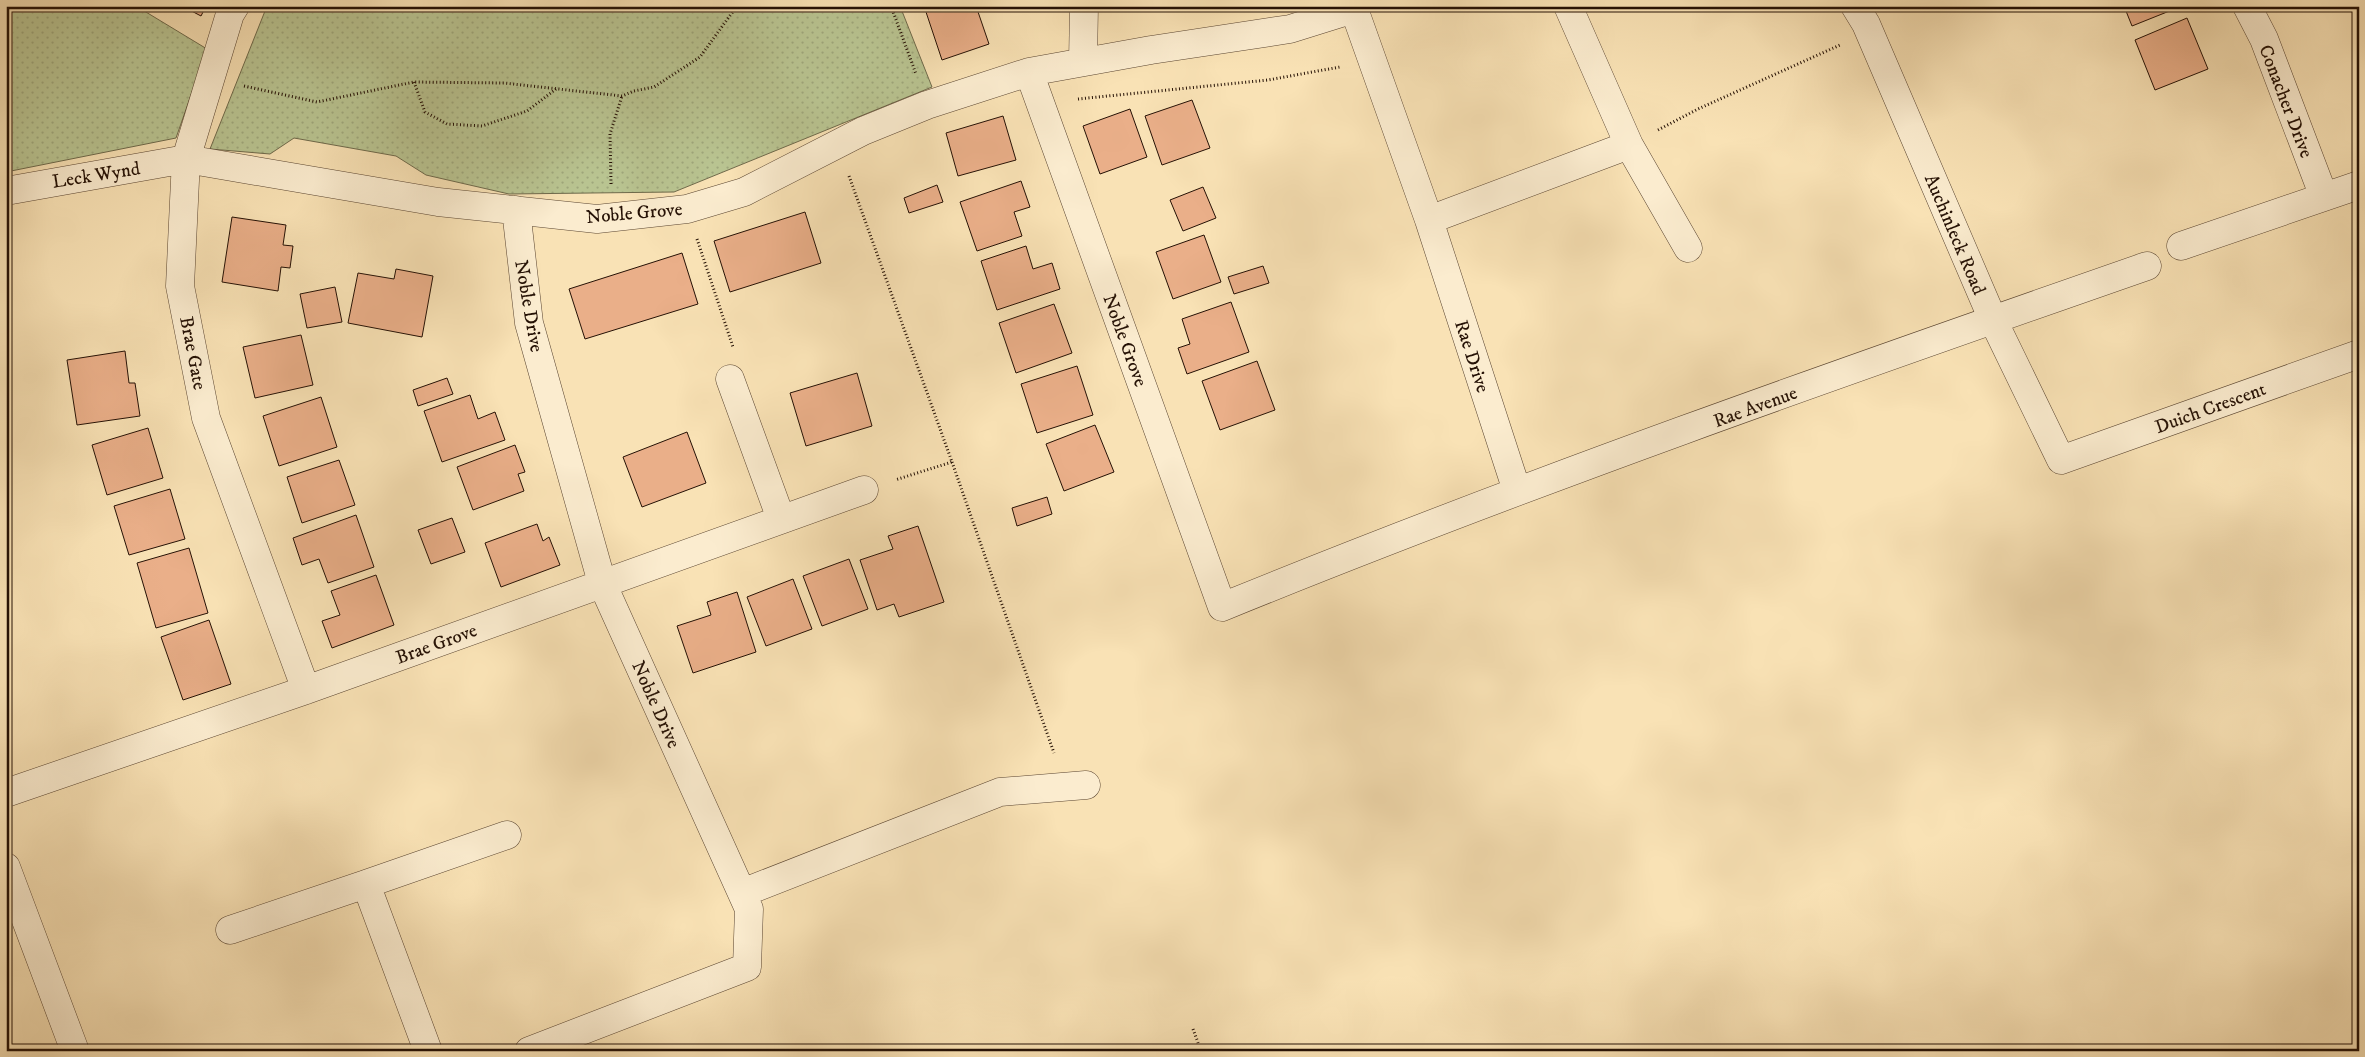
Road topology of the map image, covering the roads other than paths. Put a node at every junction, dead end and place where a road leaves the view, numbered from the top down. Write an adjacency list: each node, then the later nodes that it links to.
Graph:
1 (235, 6): 10 (street, Brae Gate)
2 (1084, 6): 7 (street)
3 (1568, 6): 9 (street)
4 (1855, 6): 19 (street, Auchinleck Road)
5 (2247, 6): 13 (street, Conacher Drive)
6 (1354, 8): 7 (street, Noble Grove); 15 (street, Rae Drive)
7 (1084, 62): 8 (street, Noble Grove)
8 (1029, 72): 14 (street, Noble Grove); 27 (street, Noble Grove)
9 (1629, 145): 15 (street); 17 (street)
10 (186, 159): 12 (street, Leck Wynd); 14 (street, Noble Grove); 28 (street, Brae Gate)
11 (2359, 185): 13 (street)
12 (6, 191)
13 (2324, 197): 16 (street)
14 (516, 210): 26 (street, Noble Drive)
15 (1429, 220): 24 (street, Rae Drive)
16 (2181, 246)
17 (1688, 248)
18 (2147, 266): 19 (street, Rae Avenue)
19 (1994, 320): 22 (street, Auchinleck Road); 24 (street, Rae Avenue)
20 (2359, 354): 22 (street, Duich Crescent)
21 (730, 380): 25 (street)
22 (2060, 460)
23 (864, 490): 25 (street, Brae Grove)
24 (1517, 491): 27 (street, Rae Avenue)
25 (781, 519): 26 (street, Brae Grove)
26 (602, 583): 28 (street, Brae Grove); 34 (street, Noble Drive)
27 (1222, 607)
28 (306, 690): 30 (street, Brae Grove)
29 (1076, 786): 34 (street)
30 (6, 793)
31 (507, 835): 33 (street)
32 (6, 867): 36 (street)
33 (366, 884): 35 (street); 37 (street)
34 (742, 893): 38 (street, Noble Drive)
35 (230, 930)
36 (75, 1051)
37 (428, 1051)
38 (529, 1051)

